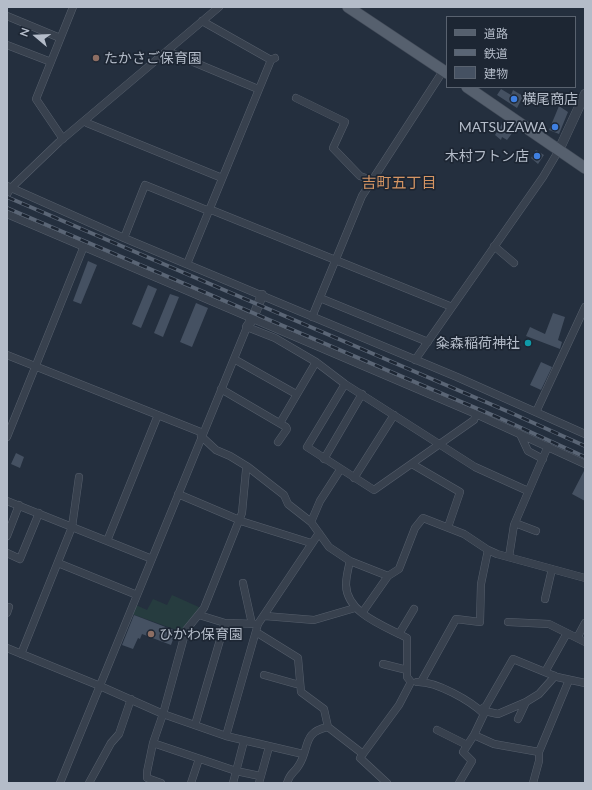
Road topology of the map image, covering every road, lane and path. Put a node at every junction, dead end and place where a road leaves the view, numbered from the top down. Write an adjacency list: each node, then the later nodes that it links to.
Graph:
1 (73, 7): 6 (street)
2 (219, 7): 5 (street)
3 (351, 8): 10 (main road)
4 (7, 16): 6 (street)
5 (202, 21): 8 (street); 12 (street)
6 (60, 38): 9 (street)
7 (7, 45): 9 (street)
8 (167, 51): 12 (street); 15 (street)
9 (51, 62): 16 (street)
10 (445, 72): 20 (street)
11 (468, 88): 17 (main road)
12 (258, 89): 19 (street)
13 (585, 94): 17 (street)
14 (296, 98): 20 (street)
15 (85, 121): 16 (street); 19 (street)
16 (63, 139): 21 (street)
17 (559, 150): 18 (main road); 26 (street)
18 (585, 168)
19 (222, 178): 22 (street)
20 (371, 180): 27 (street)
21 (8, 189): 24 (street)
22 (209, 210): 24 (street); 27 (street); 29 (street)
23 (7, 214): 25 (street)
24 (124, 238): 29 (street)
25 (84, 246): 35 (street); 42 (street)
26 (494, 246): 28 (street); 32 (street)
27 (336, 259): 31 (street); 32 (street)
28 (514, 263)
29 (187, 264): 30 (street)
30 (262, 295): 34 (street); 35 (street)
31 (320, 298): 34 (street); 37 (street)
32 (452, 307): 37 (street)
33 (584, 311): 47 (street)
34 (312, 317): 40 (street)
35 (253, 318): 36 (street); 48 (street)
36 (247, 327): 39 (street); 41 (street)
37 (428, 342): 40 (street)
38 (7, 355): 42 (street)
39 (234, 359): 44 (street); 45 (street)
40 (415, 360): 47 (street)
41 (316, 362): 43 (street); 45 (street)
42 (36, 366): 49 (street); 55 (street)
43 (345, 384): 46 (street); 59 (street)
44 (221, 389): 51 (street); 54 (street)
45 (296, 394): 51 (street)
46 (362, 394): 50 (street); 59 (street)
47 (536, 412): 53 (street)
48 (476, 414): 52 (street); 57 (street)
49 (158, 415): 54 (street); 80 (street)
50 (394, 415): 57 (street); 66 (street)
51 (280, 423): 56 (street)
52 (520, 434): 58 (street); 60 (street)
53 (585, 434)
54 (202, 435): 63 (street); 68 (street)
55 (7, 437)
56 (278, 442)
57 (440, 445): 61 (street); 67 (street)
58 (548, 446): 60 (street); 62 (street)
59 (324, 459): 64 (street)
60 (543, 459): 67 (street)
61 (412, 464): 66 (street); 76 (street)
62 (585, 464)
63 (248, 467): 72 (street); 73 (street)
64 (340, 470): 66 (street); 73 (street)
65 (79, 476): 75 (street)
66 (354, 478)
67 (528, 491): 74 (street)
68 (178, 494): 72 (street); 85 (street)
69 (7, 501): 70 (street)
70 (19, 505): 71 (street); 79 (street)
71 (39, 513): 75 (street); 83 (street)
72 (239, 520): 81 (street); 97 (street)
73 (311, 522): 78 (street)
74 (515, 523): 77 (street); 84 (street)
75 (72, 527): 80 (street); 87 (street)
76 (448, 527): 82 (street); 89 (street)
77 (536, 531)
78 (319, 533): 81 (street); 86 (street)
79 (7, 536)
80 (107, 541): 85 (street)
81 (310, 543): 98 (street)
82 (488, 550): 84 (street); 116 (street)
83 (7, 553)
84 (509, 557): 88 (street)
85 (152, 559): 92 (street)
86 (350, 561): 89 (street); 94 (street)
87 (58, 563): 92 (street); 108 (street)
88 (552, 569): 90 (street); 93 (street)
89 (388, 576): 96 (street)
90 (585, 578)
91 (243, 583): 102 (street)
92 (137, 595): 119 (street)
93 (545, 599)
94 (355, 608): 96 (street); 98 (street)
95 (414, 609): 104 (street)
96 (362, 613): 104 (street)
97 (199, 615): 100 (street); 123 (street)
98 (265, 616): 102 (street)
99 (508, 622): 103 (street)
100 (225, 623): 102 (street); 125 (street)
101 (585, 623): 105 (street)
102 (256, 627): 117 (street); 129 (street)
103 (567, 633): 105 (street); 111 (street)
104 (399, 634): 110 (street)
105 (577, 638): 106 (street)
106 (585, 642)
107 (7, 648): 108 (street)
108 (21, 654): 119 (street)
109 (383, 664): 110 (street)
110 (407, 670): 115 (street)
111 (545, 672): 113 (street); 122 (street)
112 (264, 675): 117 (street)
113 (555, 676): 114 (street); 121 (street)
114 (570, 680): 118 (street); 134 (street)
115 (411, 682): 116 (street); 136 (street)
116 (421, 682): 122 (street)
117 (300, 683): 126 (street)
118 (585, 684)
119 (100, 686): 120 (street); 140 (street)
120 (131, 699): 123 (street); 141 (street)
121 (526, 702): 122 (street); 124 (street)
122 (480, 710): 128 (street)
123 (163, 714): 125 (street); 131 (street)
124 (518, 720)
125 (195, 725): 129 (street)
126 (328, 727): 135 (street); 136 (street)
127 (436, 730): 132 (street)
128 (474, 735): 132 (street); 134 (street)
129 (226, 736): 130 (street)
130 (244, 741): 133 (street); 138 (street)
131 (153, 743): 137 (street); 142 (street)
132 (467, 745): 147 (street)
133 (270, 746): 135 (street); 139 (street)
134 (539, 752): 148 (street)
135 (303, 754): 145 (street)
136 (363, 754): 146 (street)
137 (199, 759): 138 (street); 143 (street)
138 (236, 771): 139 (street); 144 (street)
139 (259, 780)
140 (60, 783)
141 (89, 783)
142 (161, 783)
143 (191, 783)
144 (233, 783)
145 (287, 783)
146 (387, 783)
147 (459, 783)
148 (532, 783)

